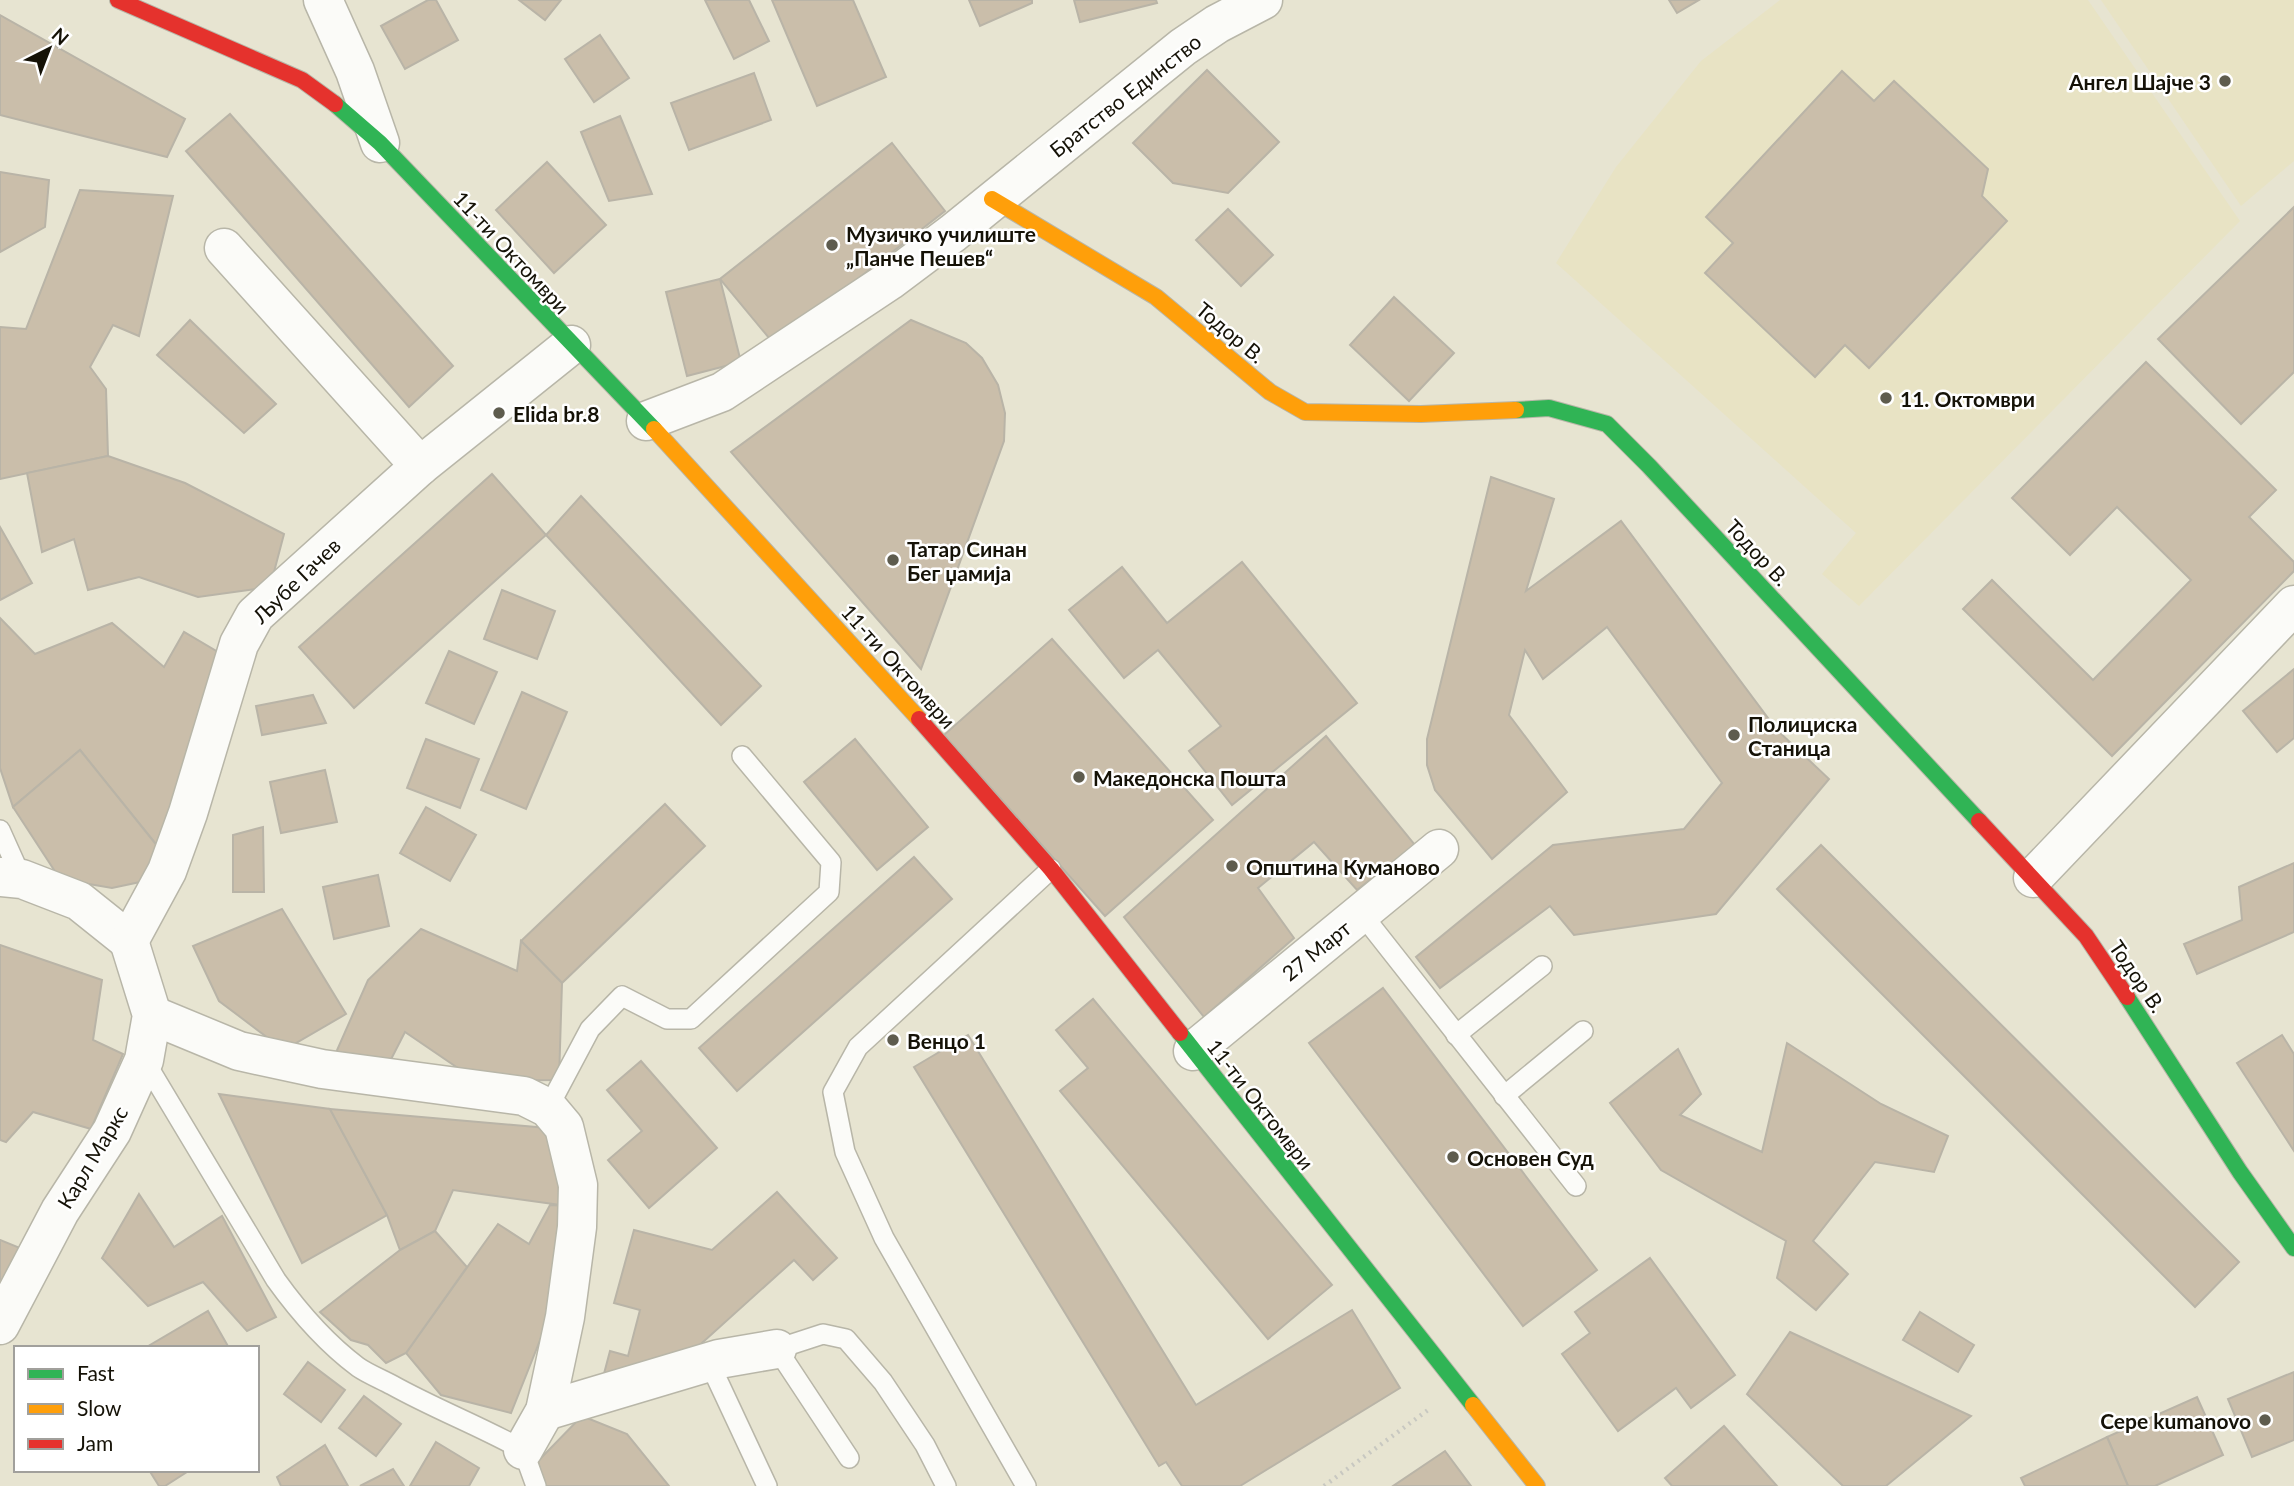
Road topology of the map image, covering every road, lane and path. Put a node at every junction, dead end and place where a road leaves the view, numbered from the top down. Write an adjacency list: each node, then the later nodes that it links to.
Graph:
1 (118, 0): 4 (main road, 11-ти Октомври)
2 (323, 0): 4 (street)
3 (1263, 0): 5 (street, Братство Единство)
4 (380, 144): 7 (main road, 11-ти Октомври)
5 (992, 199): 8 (street, Братство Единство); 16 (main road, Тодор В.)
6 (224, 248): 9 (street)
7 (571, 345): 8 (main road, 11-ти Октомври); 9 (street, Љубе Гачев)
8 (646, 421): 14 (main road, 11-ти Октомври)
9 (420, 466): 18 (street, Љубе Гачев)
10 (2294, 606): 16 (street)
11 (742, 756): 26 (lane)
12 (0, 830): 15 (lane)
13 (1439, 849): 17 (street, 27 Март)
14 (1051, 869): 23 (main road, 11-ти Октомври); 39 (lane)
15 (11, 878): 18 (street)
16 (2033, 878): 28 (main road, Тодор В.)
17 (1361, 913): 22 (lane); 23 (street, 27 Март)
18 (129, 941): 20 (street, Карл Маркс)
19 (1542, 966): 22 (lane)
20 (152, 1015): 24 (street, Карл Маркс); 26 (street)
21 (1583, 1031): 25 (lane)
22 (1456, 1034): 25 (lane)
23 (1193, 1051): 32 (main road, 11-ти Октомври)
24 (144, 1060): 29 (street, Карл Маркс); 34 (lane)
25 (1504, 1096): 27 (lane)
26 (548, 1108): 33 (street)
27 (1576, 1186)
28 (2294, 1248)
29 (0, 1325)
30 (777, 1349): 31 (street); 35 (lane); 38 (lane)
31 (709, 1362): 33 (street); 37 (lane)
32 (1459, 1387): 40 (path); 41 (main road, 11-ти Октомври)
33 (545, 1411): 34 (street)
34 (523, 1450): 36 (lane)
35 (849, 1458)
36 (537, 1486)
37 (767, 1486)
38 (946, 1486)
39 (1026, 1486)
40 (1324, 1486)
41 (1537, 1486)

